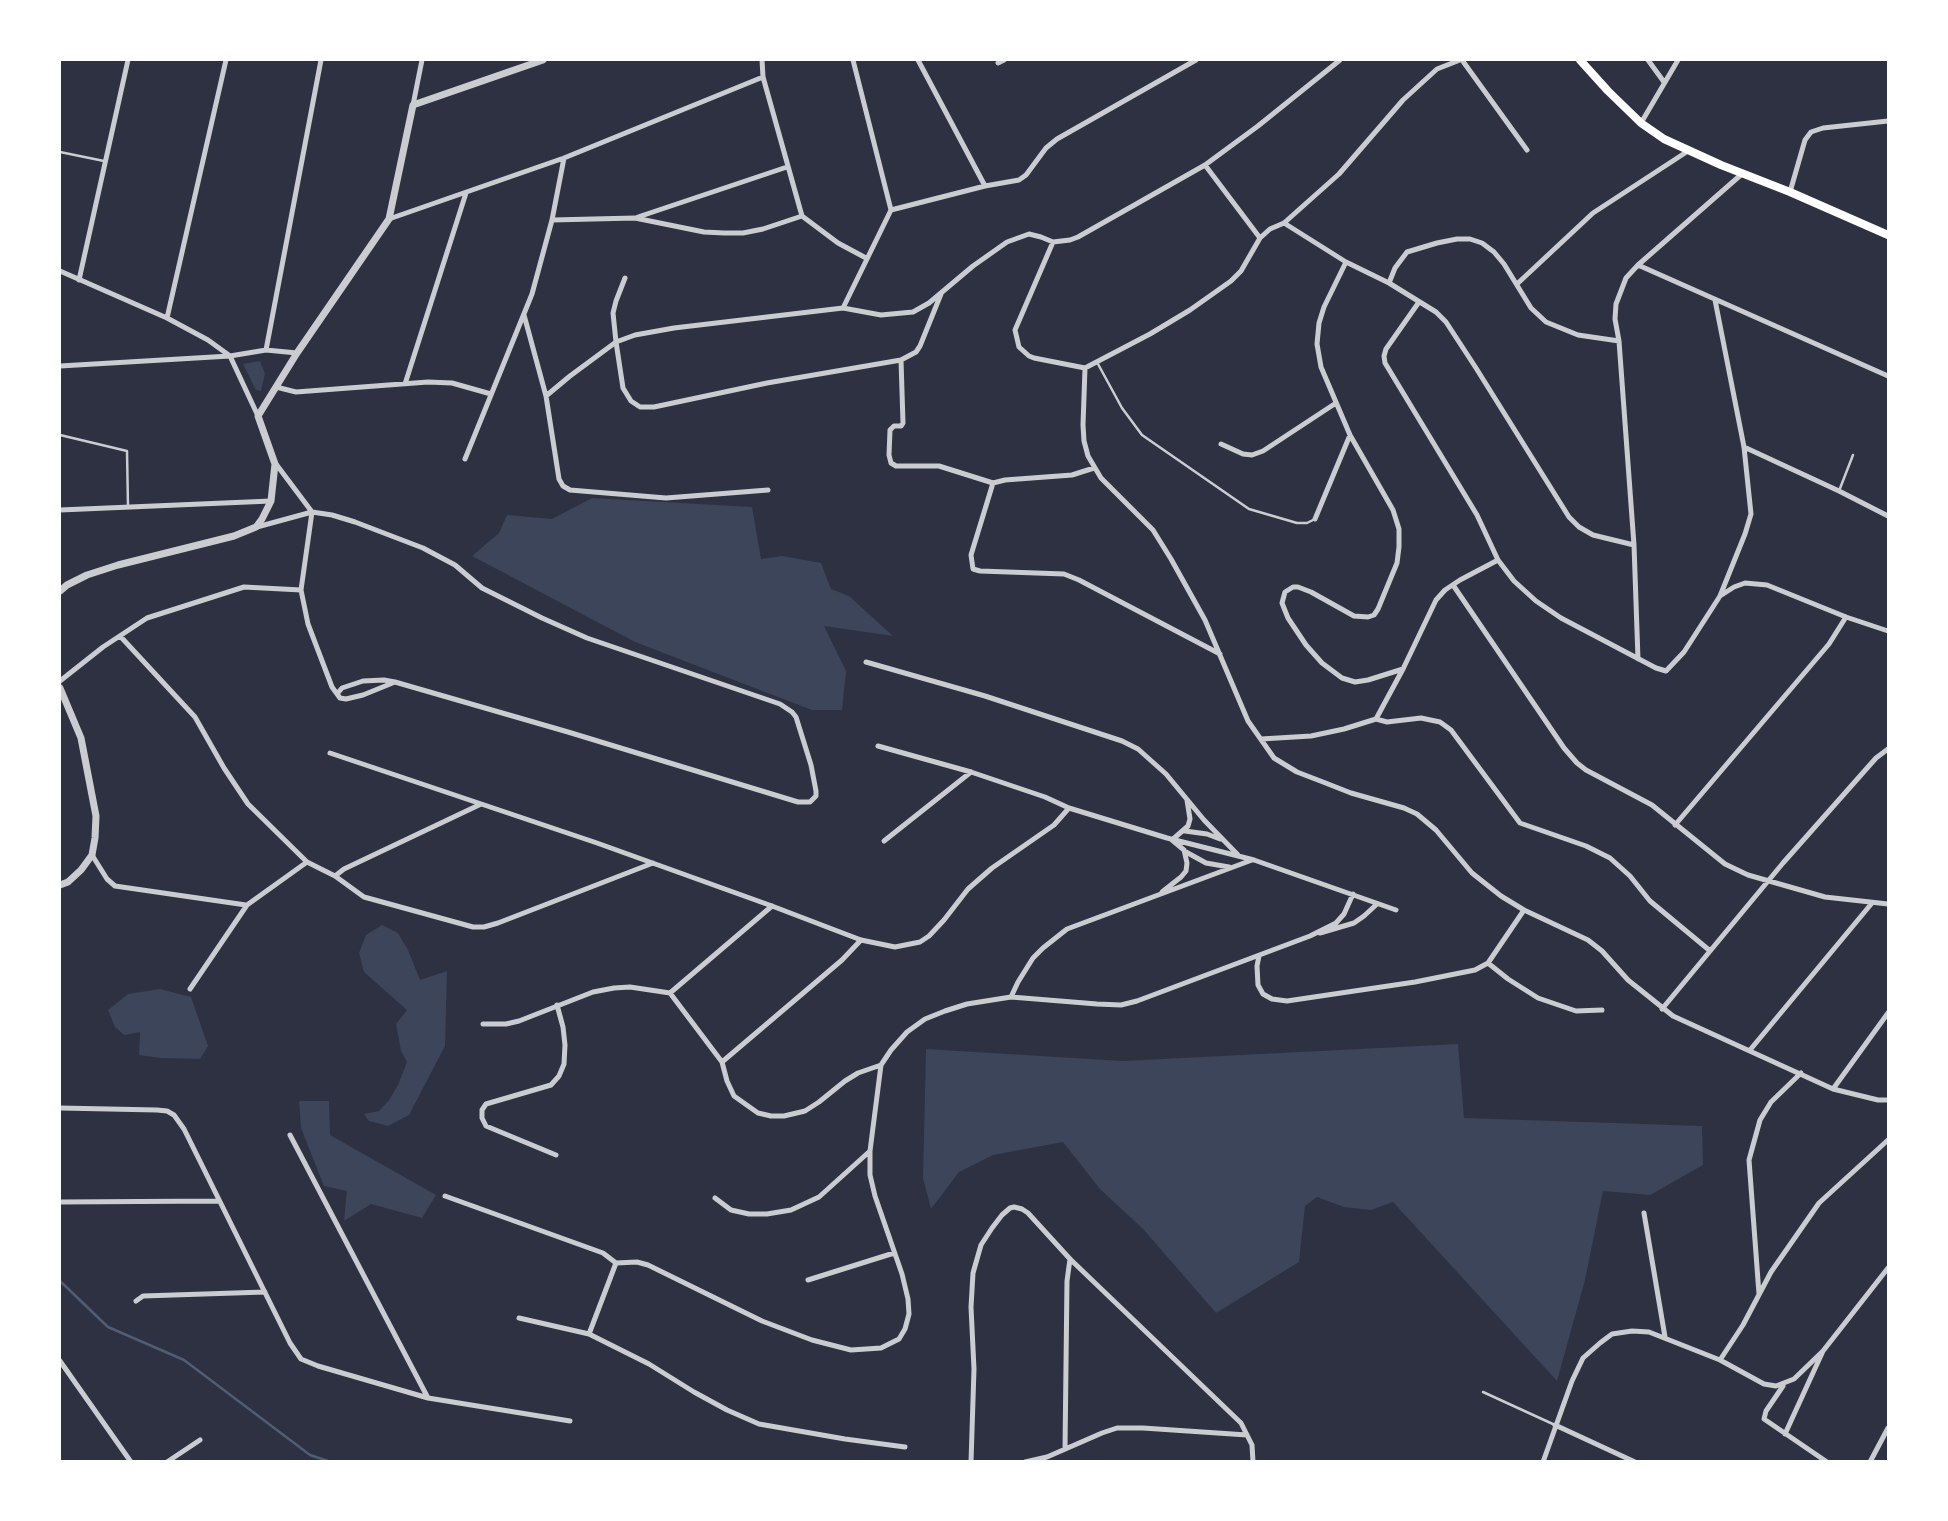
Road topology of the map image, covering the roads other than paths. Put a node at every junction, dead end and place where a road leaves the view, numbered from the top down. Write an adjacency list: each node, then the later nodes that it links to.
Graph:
1 (128, 60): 26 (street)
2 (226, 60): 55 (street)
3 (321, 60): 58 (street)
4 (422, 60): 19 (street)
5 (543, 60): 19 (street)
6 (762, 60): 17 (street)
7 (853, 60): 33 (street)
8 (918, 60): 30 (street)
9 (1004, 60): 16 (street)
10 (1196, 60): 30 (street)
11 (1340, 60): 27 (street)
12 (1461, 60): 22 (street); 38 (street)
13 (1580, 60): 21 (main road)
14 (1648, 60): 18 (street)
15 (1678, 60): 18 (street)
16 (998, 63)
17 (763, 76): 25 (street); 28 (street)
18 (1664, 82): 21 (street)
19 (413, 105): 36 (street)
20 (1888, 121): 32 (street)
21 (1641, 123): 23 (main road)
22 (1527, 150)
23 (1688, 151): 29 (main road); 49 (street)
24 (60, 152): 26 (lane)
25 (564, 158): 31 (street); 37 (street)
26 (106, 161): 47 (street)
27 (1205, 165): 40 (street); 41 (street)
28 (787, 167): 34 (street); 35 (street)
29 (1742, 173): 32 (main road); 44 (street)
30 (985, 187): 33 (street)
31 (466, 192): 36 (street); 66 (street)
32 (1790, 192): 39 (main road)
33 (891, 210): 42 (street)
34 (802, 216): 35 (street); 42 (street)
35 (635, 218): 37 (street)
36 (389, 219): 59 (street)
37 (552, 220): 54 (street)
38 (1284, 223): 40 (street); 43 (street)
39 (1888, 235)
40 (1260, 238): 62 (street)
41 (1053, 242): 50 (street); 64 (street)
42 (866, 258): 53 (street)
43 (1346, 262): 48 (street); 70 (street)
44 (1638, 265): 51 (street); 56 (street)
45 (60, 271): 47 (street)
46 (625, 278): 57 (street)
47 (79, 280): 55 (street)
48 (1389, 283): 49 (street); 52 (street)
49 (1517, 284): 56 (street)
50 (942, 291): 53 (street); 61 (street)
51 (1715, 300): 65 (street); 75 (street)
52 (1419, 302): 91 (street); 92 (street)
53 (842, 308): 57 (street)
54 (524, 314): 68 (street); 69 (street)
55 (167, 318): 60 (street)
56 (1619, 341): 91 (street)
57 (616, 342): 61 (street); 69 (street)
58 (266, 350): 59 (street); 60 (street)
59 (298, 353): 67 (street)
60 (230, 356): 63 (street); 71 (street)
61 (901, 360): 80 (street)
62 (1097, 362): 64 (street); 89 (lane)
63 (60, 366)
64 (1086, 368): 79 (street)
65 (1888, 376)
66 (405, 384): 67 (street); 68 (street)
67 (276, 387): 71 (street)
68 (491, 394): 77 (street)
69 (546, 396): 81 (street)
70 (1336, 403): 73 (street); 74 (street)
71 (258, 416): 78 (street)
72 (60, 435): 84 (lane)
73 (1350, 435): 89 (street); 103 (street)
74 (1221, 444)
75 (1744, 447): 82 (street); 96 (street)
76 (1853, 456): 82 (lane)
77 (465, 459)
78 (275, 464): 83 (street); 87 (street)
79 (1094, 468): 80 (street); 100 (street)
80 (993, 483): 100 (street)
81 (768, 490)
82 (1839, 491): 88 (street)
83 (271, 501): 84 (street); 90 (street)
84 (128, 507): 86 (street)
85 (1888, 507): 88 (street)
86 (60, 510)
87 (312, 512): 90 (street); 94 (street); 105 (street)
88 (1886, 515)
89 (1315, 519)
90 (256, 527): 95 (street)
91 (1634, 545): 101 (street)
92 (1498, 560): 93 (street); 101 (street)
93 (1452, 585): 103 (street); 117 (street)
94 (301, 590): 99 (street); 107 (street)
95 (60, 591)
96 (1720, 596): 97 (street); 101 (street)
97 (1846, 617): 98 (street); 117 (street)
98 (1888, 631)
99 (120, 636): 104 (street); 126 (street)
100 (1221, 654): 109 (street)
101 (1638, 659)
102 (866, 662): 114 (street)
103 (1403, 669): 108 (street)
104 (60, 681)
105 (395, 682): 107 (street); 107 (street)
106 (60, 688): 123 (street)
107 (337, 694)
108 (1376, 719): 109 (street); 143 (street)
109 (1261, 738): 140 (street)
110 (878, 746): 113 (street)
111 (1888, 749): 130 (street)
112 (330, 753): 115 (street)
113 (971, 772): 116 (street); 120 (street)
114 (1186, 798): 118 (street); 121 (street)
115 (480, 805): 127 (street); 129 (street)
116 (1069, 808): 119 (street); 142 (street)
117 (1675, 825): 130 (street)
118 (1185, 831): 119 (street); 121 (street)
119 (1172, 839): 122 (street); 124 (street)
120 (884, 841)
121 (1223, 841): 124 (street)
122 (1184, 850): 128 (street); 133 (street)
123 (92, 855): 131 (street); 137 (street)
124 (1238, 855): 125 (street)
125 (1254, 859): 128 (street); 132 (street)
126 (307, 862): 129 (street); 137 (street)
127 (653, 863): 129 (street); 138 (street)
128 (1232, 868): 133 (street)
129 (335, 876)
130 (1767, 881): 134 (street); 143 (street)
131 (60, 885)
132 (1353, 894): 135 (street); 141 (street)
133 (1141, 903): 148 (street)
134 (1872, 903): 136 (street); 154 (street)
135 (1377, 904): 139 (street); 141 (street)
136 (1888, 904)
137 (247, 905): 146 (street)
138 (772, 906): 142 (street); 147 (street)
139 (1396, 910)
140 (1524, 910): 145 (street); 150 (street)
141 (1310, 936): 144 (street)
142 (860, 940): 155 (street)
143 (1709, 950): 150 (street)
144 (1259, 956): 145 (street); 148 (street)
145 (1488, 963): 151 (street)
146 (190, 989)
147 (670, 993): 149 (street); 155 (street)
148 (1011, 997): 156 (street)
149 (557, 1005): 153 (street); 164 (street)
150 (1662, 1009): 154 (street)
151 (1602, 1010)
152 (1888, 1013): 158 (street)
153 (483, 1024)
154 (1750, 1050): 157 (street)
155 (722, 1062): 156 (street)
156 (881, 1065): 163 (street)
157 (1801, 1073): 158 (street); 176 (street)
158 (1833, 1089): 159 (street)
159 (1888, 1100)
160 (60, 1108): 167 (street)
161 (290, 1135): 186 (street)
162 (1888, 1140): 176 (street)
163 (870, 1151): 166 (street); 170 (street)
164 (556, 1155)
165 (445, 1196): 172 (street)
166 (715, 1198)
167 (219, 1201): 168 (street); 175 (street)
168 (60, 1202)
169 (1643, 1213): 180 (street)
170 (894, 1253): 172 (street); 174 (street)
171 (1070, 1259): 191 (street); 194 (street); 197 (street)
172 (616, 1263): 179 (street)
173 (1888, 1268): 181 (street)
174 (808, 1280)
175 (265, 1292): 177 (street); 186 (street)
176 (1759, 1294): 182 (street)
177 (136, 1301)
178 (519, 1318): 179 (street)
179 (589, 1334): 193 (street)
180 (1665, 1337): 182 (street); 188 (street)
181 (1823, 1351): 184 (street); 190 (street)
182 (1720, 1360): 184 (street)
183 (60, 1361): 195 (street)
184 (1784, 1384): 190 (street)
185 (1483, 1392): 188 (lane)
186 (428, 1398): 187 (street)
187 (570, 1421)
188 (1555, 1425): 200 (street); 201 (street)
189 (1888, 1428): 203 (street)
190 (1785, 1434): 202 (street)
191 (1247, 1435): 194 (street); 199 (street)
192 (200, 1440): 196 (street)
193 (905, 1447)
194 (1065, 1449): 198 (street)
195 (131, 1461)
196 (167, 1461)
197 (971, 1461)
198 (1025, 1461)
199 (1253, 1461)
200 (1543, 1461)
201 (1636, 1461)
202 (1827, 1461)
203 (1870, 1461)

